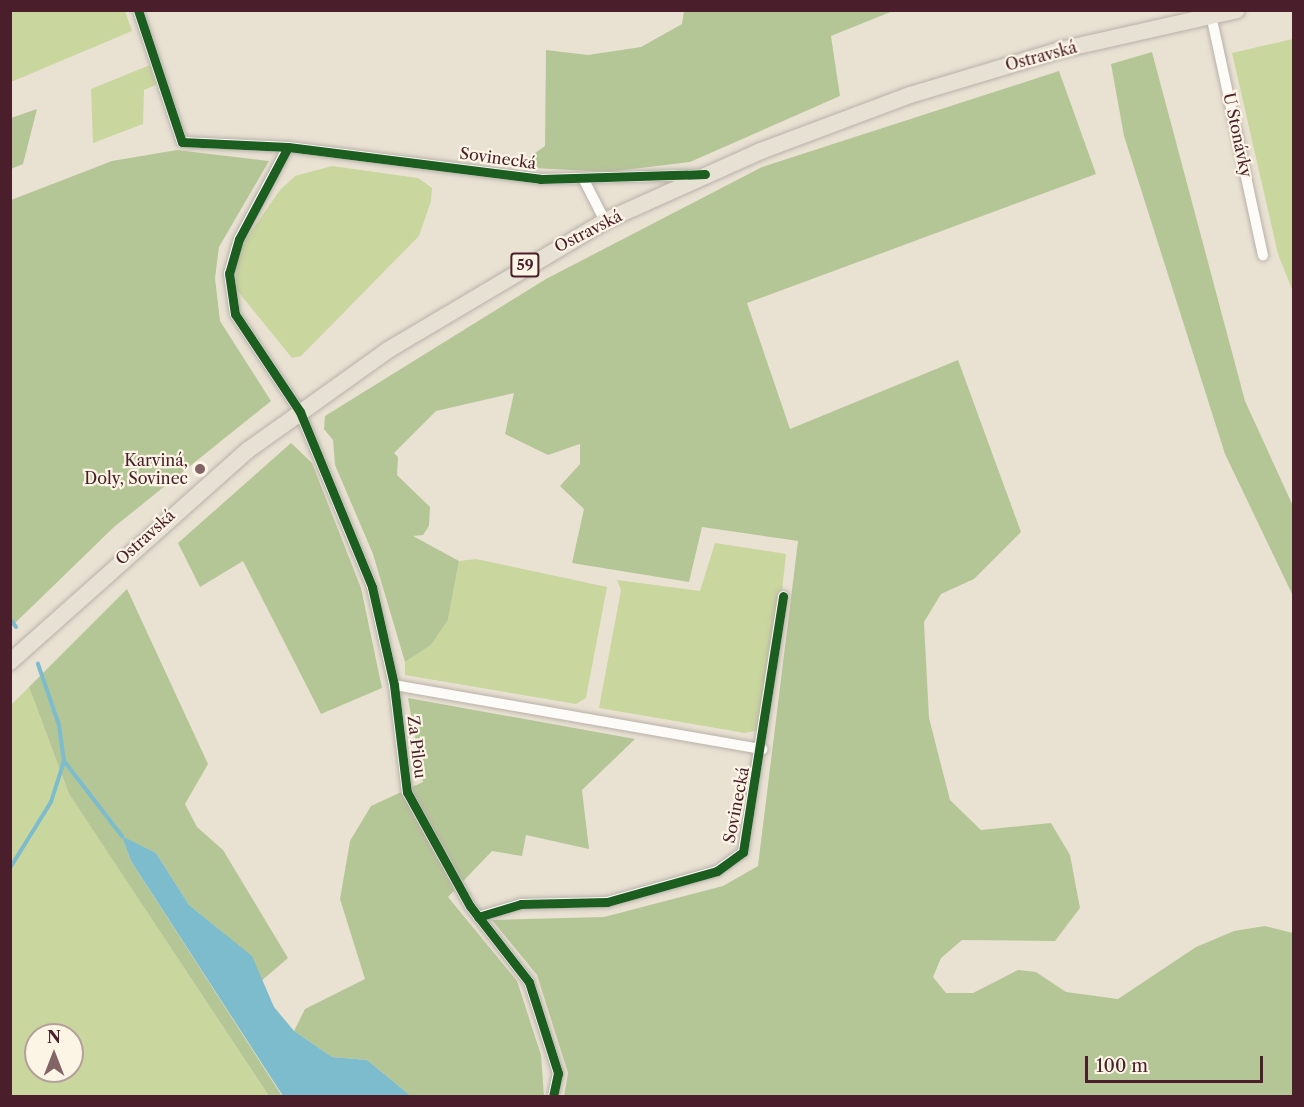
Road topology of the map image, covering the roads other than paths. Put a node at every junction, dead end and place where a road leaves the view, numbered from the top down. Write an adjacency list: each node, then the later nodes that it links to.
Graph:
1 (138, 10): 4 (street, Sovinecká)
2 (1237, 10): 3 (main road, Ostravská / 59)
3 (1211, 15): 5 (main road, Ostravská / 59); 8 (street, U Stonávky)
4 (288, 147): 6 (street, Sovinecká); 9 (street)
5 (705, 174): 6 (street, Sovinecká); 7 (main road, Ostravská / 59)
6 (585, 182): 7 (street)
7 (605, 221): 9 (main road, Ostravská / 59)
8 (1263, 255)
9 (300, 412): 11 (main road, Ostravská / 59); 12 (street, Za Pilou)
10 (783, 596): 13 (street, Sovinecká)
11 (10, 662)
12 (394, 685): 13 (street, Sovinecká); 14 (street, Za Pilou)
13 (762, 748): 14 (street, Sovinecká)
14 (478, 917): 15 (street, Za Pilou)
15 (553, 1096)

